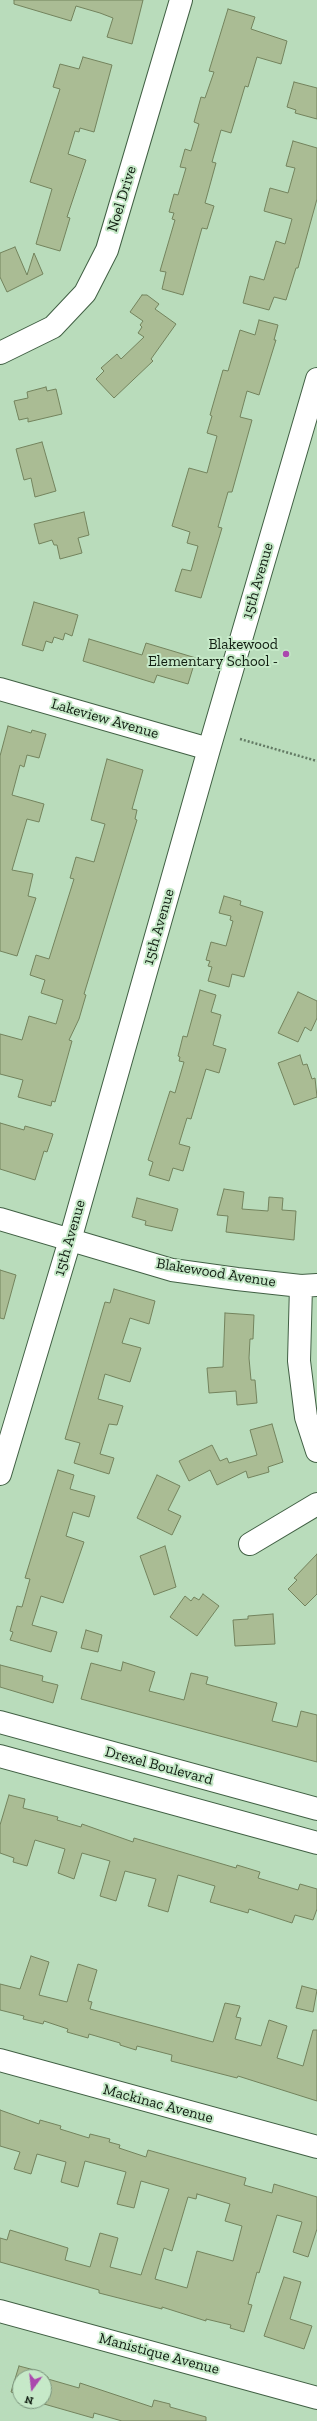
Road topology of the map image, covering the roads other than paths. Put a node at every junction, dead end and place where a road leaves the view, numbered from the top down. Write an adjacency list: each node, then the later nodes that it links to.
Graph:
1 (181, 0): 2 (street, Noel Drive)
2 (0, 353)
3 (317, 379): 5 (street, 15th Avenue)
4 (0, 689): 5 (street, Lakeview Avenue)
5 (209, 749): 7 (street, 15th Avenue)
6 (0, 1219): 7 (street, Blakewood Avenue)
7 (70, 1240): 8 (street, Blakewood Avenue); 10 (street, 15th Avenue)
8 (309, 1285): 9 (street)
9 (317, 1451)
10 (0, 1472)
11 (317, 1504): 12 (street)
12 (250, 1544)
13 (0, 1722): 14 (street, Drexel Boulevard)
14 (33, 1731): 16 (street); 17 (street, Drexel Boulevard)
15 (0, 1756): 16 (street)
16 (24, 1763): 18 (street)
17 (317, 1809)
18 (317, 1843)
19 (0, 2060): 20 (street, Mackinac Avenue)
20 (317, 2147)
21 (0, 2311): 22 (street, Manistique Avenue)
22 (317, 2398)

